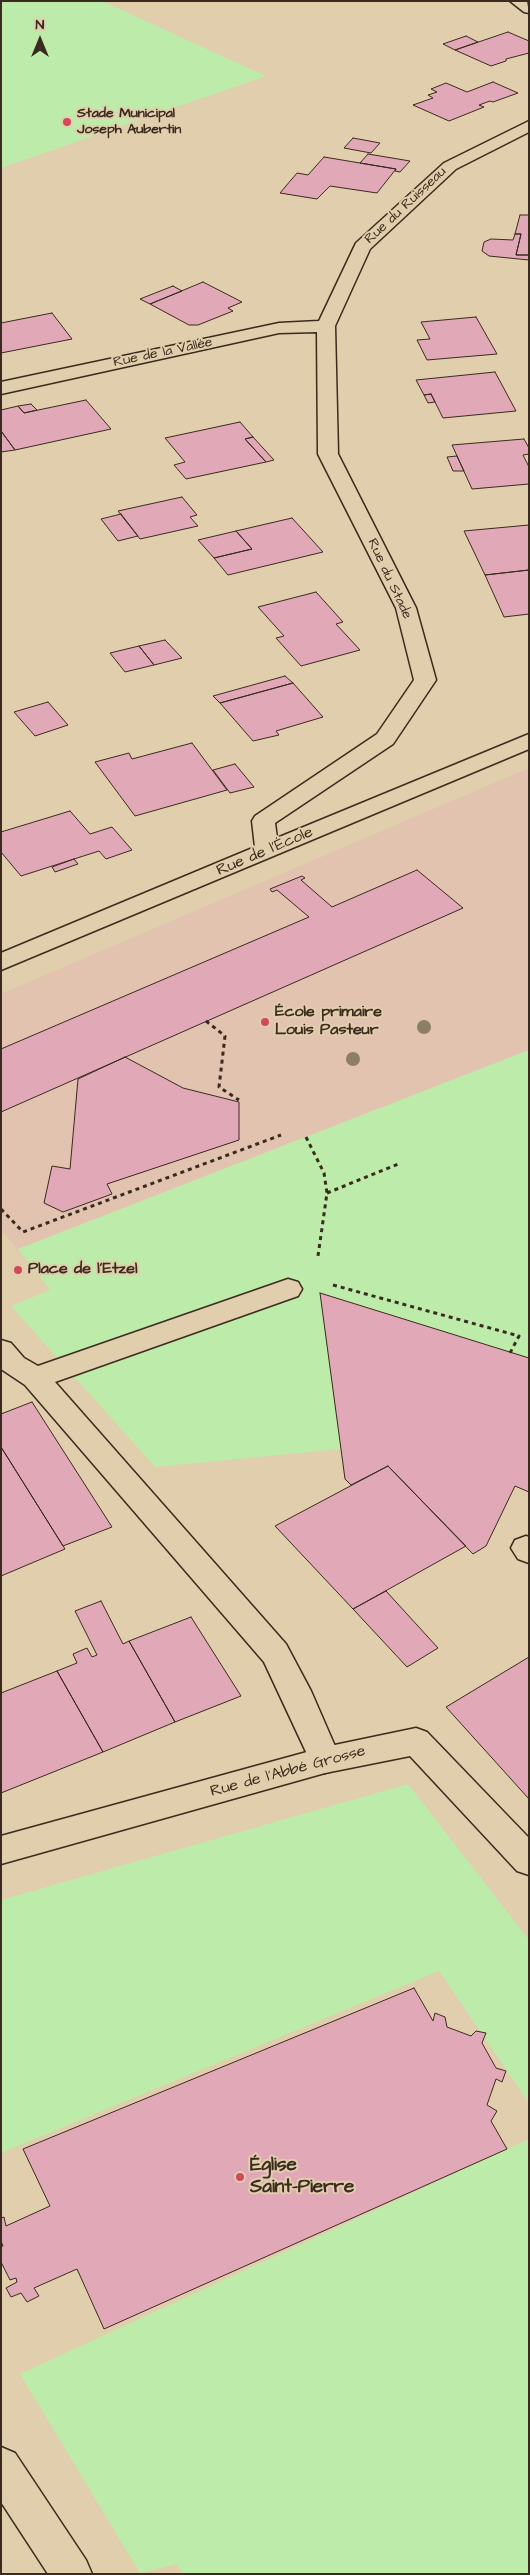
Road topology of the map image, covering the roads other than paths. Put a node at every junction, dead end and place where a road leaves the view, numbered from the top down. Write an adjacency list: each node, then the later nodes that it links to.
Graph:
1 (517, 1): 2 (street)
2 (529, 9)
3 (529, 126): 4 (street, Rue du Ruisseau)
4 (326, 326): 5 (street, Rue de la Vallée); 7 (street, Rue du Stade)
5 (1, 388)
6 (529, 741): 7 (street, Rue de l'École)
7 (268, 851): 8 (street, Rue de l'École)
8 (1, 962)
9 (288, 1289): 10 (street)
10 (13, 1366): 11 (street)
11 (326, 1760): 12 (street, Rue de l'Abbé Grosse); 13 (street, Rue de l'Abbé Grosse)
12 (1, 1850)
13 (529, 1861)
14 (1, 2467): 15 (street)
15 (72, 2574)

